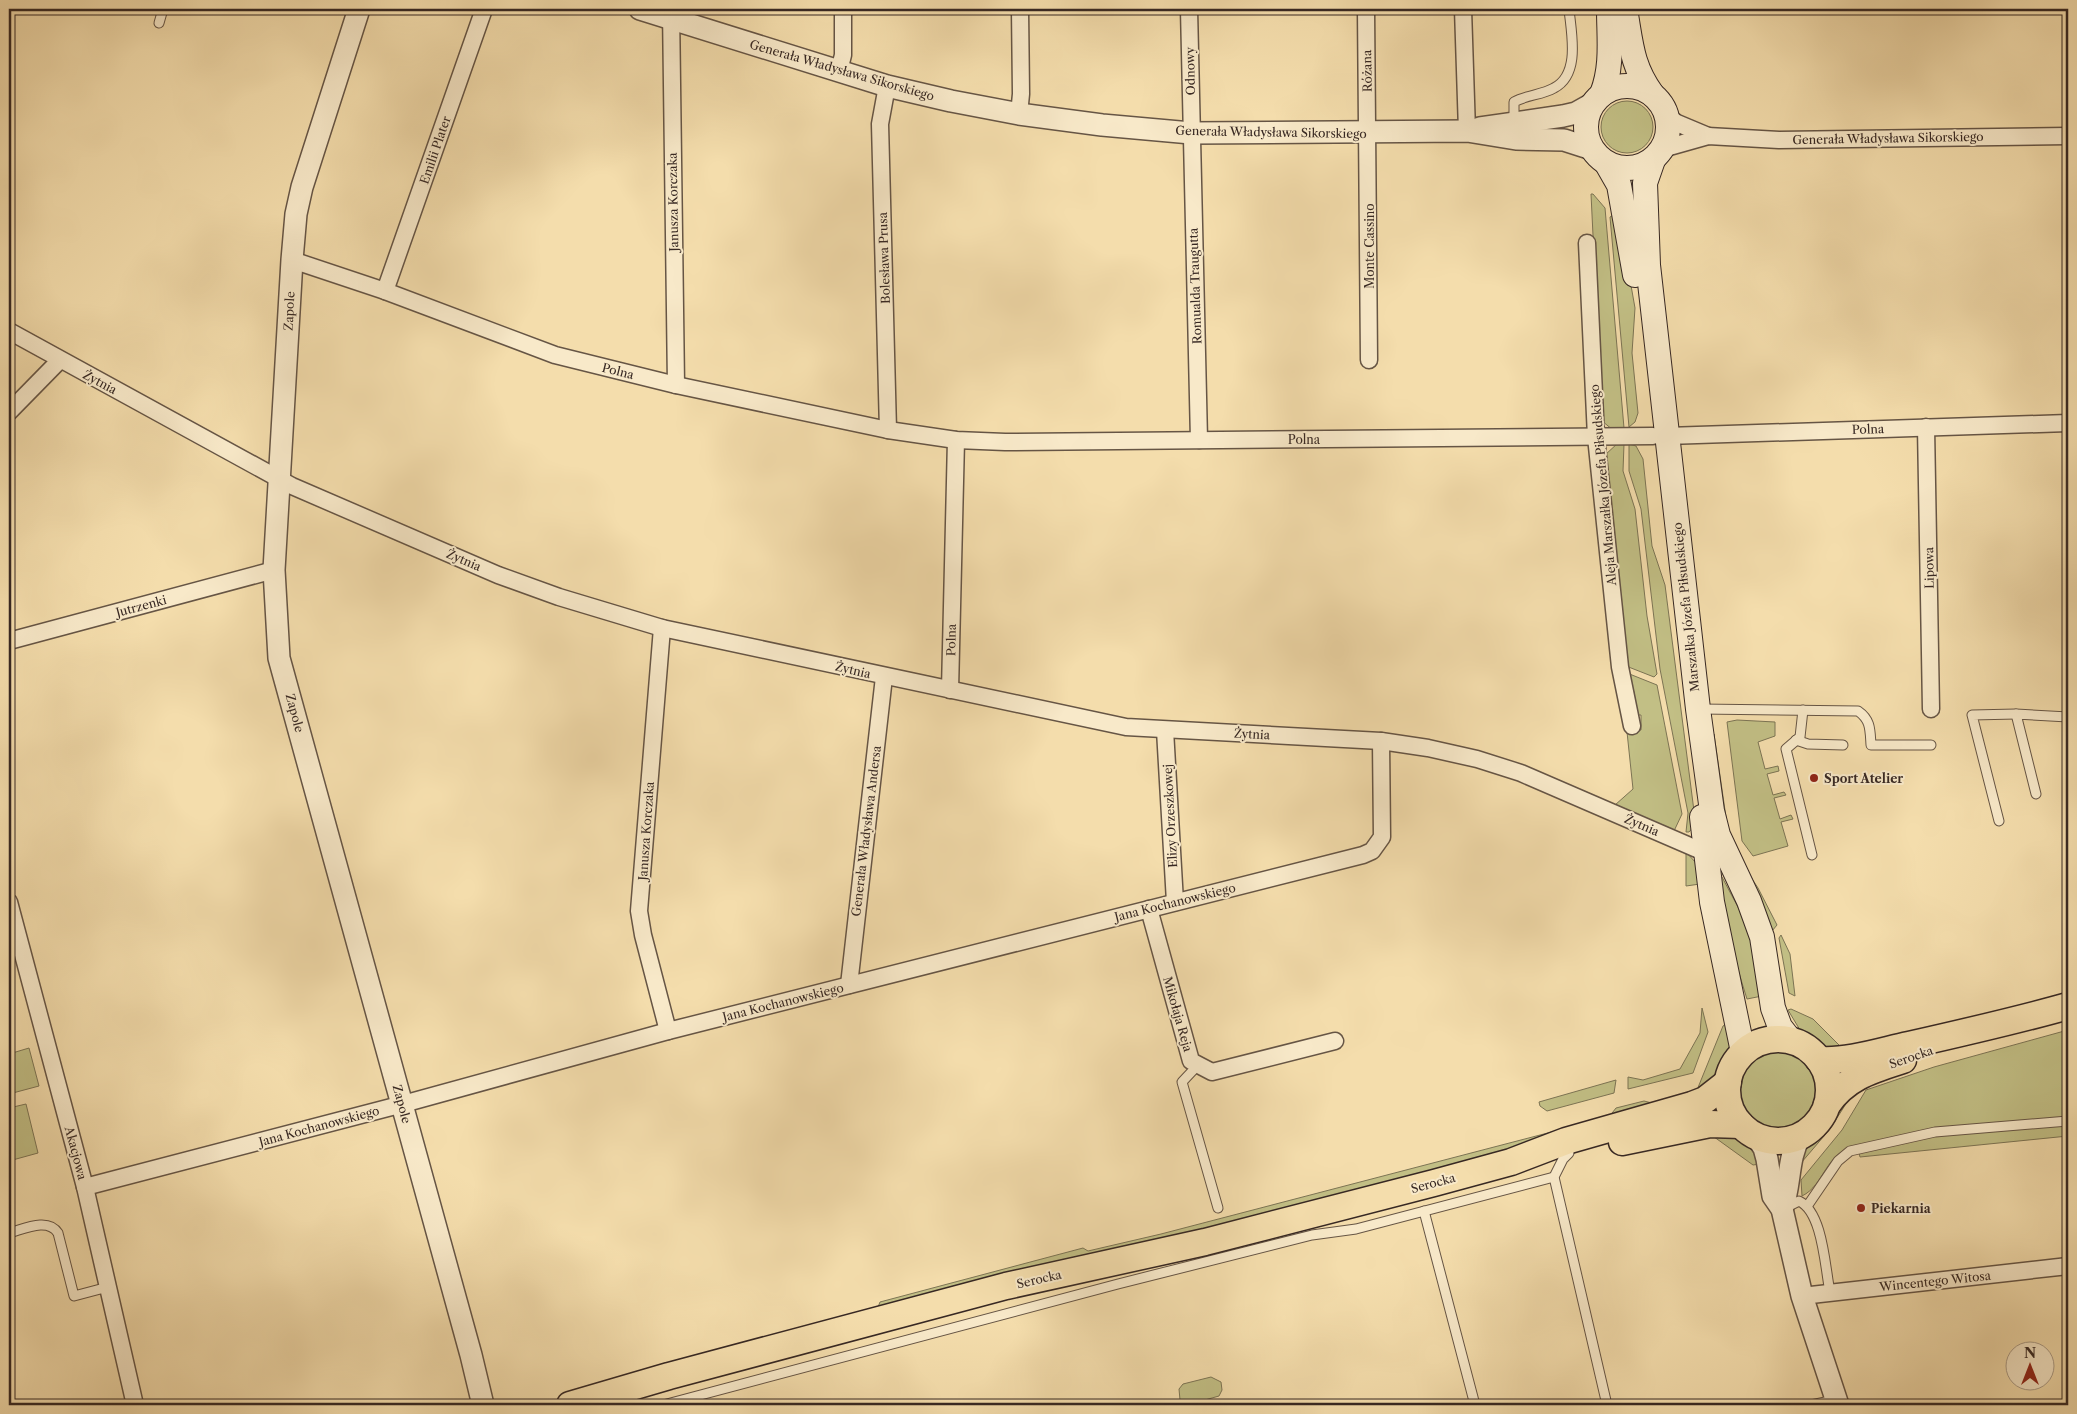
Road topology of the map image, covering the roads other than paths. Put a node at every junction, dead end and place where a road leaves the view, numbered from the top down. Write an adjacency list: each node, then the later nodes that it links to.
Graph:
1 (163, 9): 14 (lane)
2 (359, 9): 30 (street, Zapole)
3 (484, 9): 31 (street, Emilii Plater)
4 (640, 9): 13 (street, Generała Władysława Sikorskiego)
5 (843, 9): 15 (street)
6 (1020, 9): 19 (street)
7 (1189, 9): 23 (street, Odnowy)
8 (1366, 9): 24 (street, Różana)
9 (1464, 9): 22 (street)
10 (1569, 9): 21 (lane)
11 (1609, 9): 18 (main road)
12 (1625, 9): 17 (main road)
13 (671, 14): 15 (street, Generała Władysława Sikorskiego); 35 (street, Janusza Korczaka)
14 (159, 22)
15 (839, 71): 16 (street, Generała Władysława Sikorskiego)
16 (887, 86): 19 (street, Generała Władysława Sikorskiego); 39 (street, Bolesława Prusa)
17 (1652, 94): 18 (main road); 20 (main road)
18 (1597, 99): 21 (street, Generała Władysława Sikorskiego); 28 (main road)
19 (1019, 114): 23 (street, Generała Władysława Sikorskiego)
20 (1667, 116): 25 (street, Generała Władysława Sikorskiego); 27 (main road)
21 (1514, 122): 22 (street, Generała Władysława Sikorskiego)
22 (1467, 131): 24 (street, Generała Władysława Sikorskiego); 28 (street, Generała Władysława Sikorskiego)
23 (1191, 133): 24 (street, Generała Władysława Sikorskiego); 43 (street, Romualda Traugutta)
24 (1368, 133): 34 (street, Monte Cassino)
25 (1708, 136): 26 (street, Generała Władysława Sikorskiego); 27 (street, Generała Władysława Sikorskiego)
26 (2068, 136)
27 (1658, 154): 28 (main road); 40 (main road, Marszałka Józefa Piłsudskiego)
28 (1599, 157): 40 (main road, Marszałka Józefa Piłsudskiego)
29 (1586, 243): 41 (street, Aleja Marszałka Józefa Piłsudskiego)
30 (292, 260): 31 (street, Polna); 44 (street, Zapole)
31 (385, 292): 35 (street, Polna)
32 (9, 331): 33 (street, Żytnia)
33 (60, 360): 36 (street); 44 (street, Żytnia)
34 (1370, 360)
35 (676, 386): 39 (street, Polna)
36 (9, 412)
37 (2068, 423): 38 (street, Polna)
38 (1926, 428): 40 (street, Polna); 51 (street, Lipowa)
39 (888, 430): 42 (street, Polna)
40 (1660, 436): 41 (street, Polna); 50 (main road, Marszałka Józefa Piłsudskiego); 63 (main road, Marszałka Józefa Piłsudskiego)
41 (1596, 437): 43 (street, Polna); 55 (street, Aleja Marszałka Józefa Piłsudskiego)
42 (956, 440): 43 (street, Polna); 49 (street, Polna)
43 (1199, 440)
44 (279, 479): 45 (street, Zapole); 46 (street, Żytnia)
45 (274, 570): 47 (street, Jutrzenki); 79 (street, Zapole)
46 (662, 628): 48 (street, Żytnia); 72 (street, Janusza Korczaka)
47 (9, 641)
48 (884, 677): 49 (street, Żytnia); 69 (street, Generała Władysława Andersa)
49 (950, 690): 56 (street, Żytnia)
50 (1698, 709): 52 (lane); 65 (main road, Marszałka Józefa Piłsudskiego)
51 (1931, 709)
52 (1803, 710): 58 (lane); 60 (lane)
53 (2016, 714): 54 (lane); 61 (lane); 62 (lane)
54 (2068, 717)
55 (1632, 726)
56 (1165, 730): 57 (street, Żytnia); 67 (street, Elizy Orzeszkowej)
57 (1381, 740): 63 (street, Żytnia); 67 (street, Jana Kochanowskiego)
58 (1796, 740): 59 (lane); 64 (lane)
59 (1843, 745)
60 (1931, 745)
61 (2036, 794)
62 (1999, 821)
63 (1706, 852): 65 (street, Żytnia); 75 (main road, Marszałka Józefa Piłsudskiego)
64 (1812, 855)
65 (1734, 873): 74 (main road, Marszałka Józefa Piłsudskiego)
66 (9, 902): 87 (street, Akacjowa)
67 (1175, 902): 68 (street, Jana Kochanowskiego)
68 (1149, 909): 69 (street, Jana Kochanowskiego); 77 (street, Mikołaja Reja)
69 (849, 985): 72 (street, Jana Kochanowskiego)
70 (2068, 1006): 71 (main road, Serocka)
71 (2005, 1024): 76 (main road, Serocka); 80 (main road, Serocka)
72 (668, 1031): 79 (street, Jana Kochanowskiego)
73 (1335, 1041): 77 (street, Mikołaja Reja)
74 (1791, 1041): 75 (main road); 76 (main road)
75 (1743, 1052): 78 (main road)
76 (1819, 1060): 80 (main road)
77 (1198, 1065): 89 (lane)
78 (1728, 1082): 82 (main road); 85 (main road, Serocka)
79 (403, 1104): 87 (street, Jana Kochanowskiego); 99 (street, Zapole)
80 (1827, 1105): 83 (main road)
81 (2068, 1120): 88 (lane)
82 (1748, 1131): 83 (main road); 84 (main road, Serocka); 90 (street)
83 (1800, 1136): 90 (street)
84 (1569, 1153): 85 (main road, Serocka); 86 (lane)
85 (1511, 1162): 100 (main road, Serocka)
86 (1554, 1178): 91 (lane); 103 (lane)
87 (85, 1188): 94 (street, Akacjowa)
88 (1808, 1205): 90 (lane); 95 (lane)
89 (1218, 1208)
90 (1782, 1209): 96 (street)
91 (1424, 1211): 101 (lane); 102 (lane)
92 (9, 1233): 94 (lane)
93 (2068, 1266): 95 (street, Wincentego Witosa)
94 (108, 1287): 98 (street, Akacjowa)
95 (1830, 1292): 96 (street, Wincentego Witosa)
96 (1802, 1296): 97 (street)
97 (1837, 1402): 104 (lane)
98 (135, 1405)
99 (483, 1405)
100 (570, 1405)
101 (663, 1405)
102 (1475, 1405)
103 (1607, 1405)
104 (1811, 1405)

